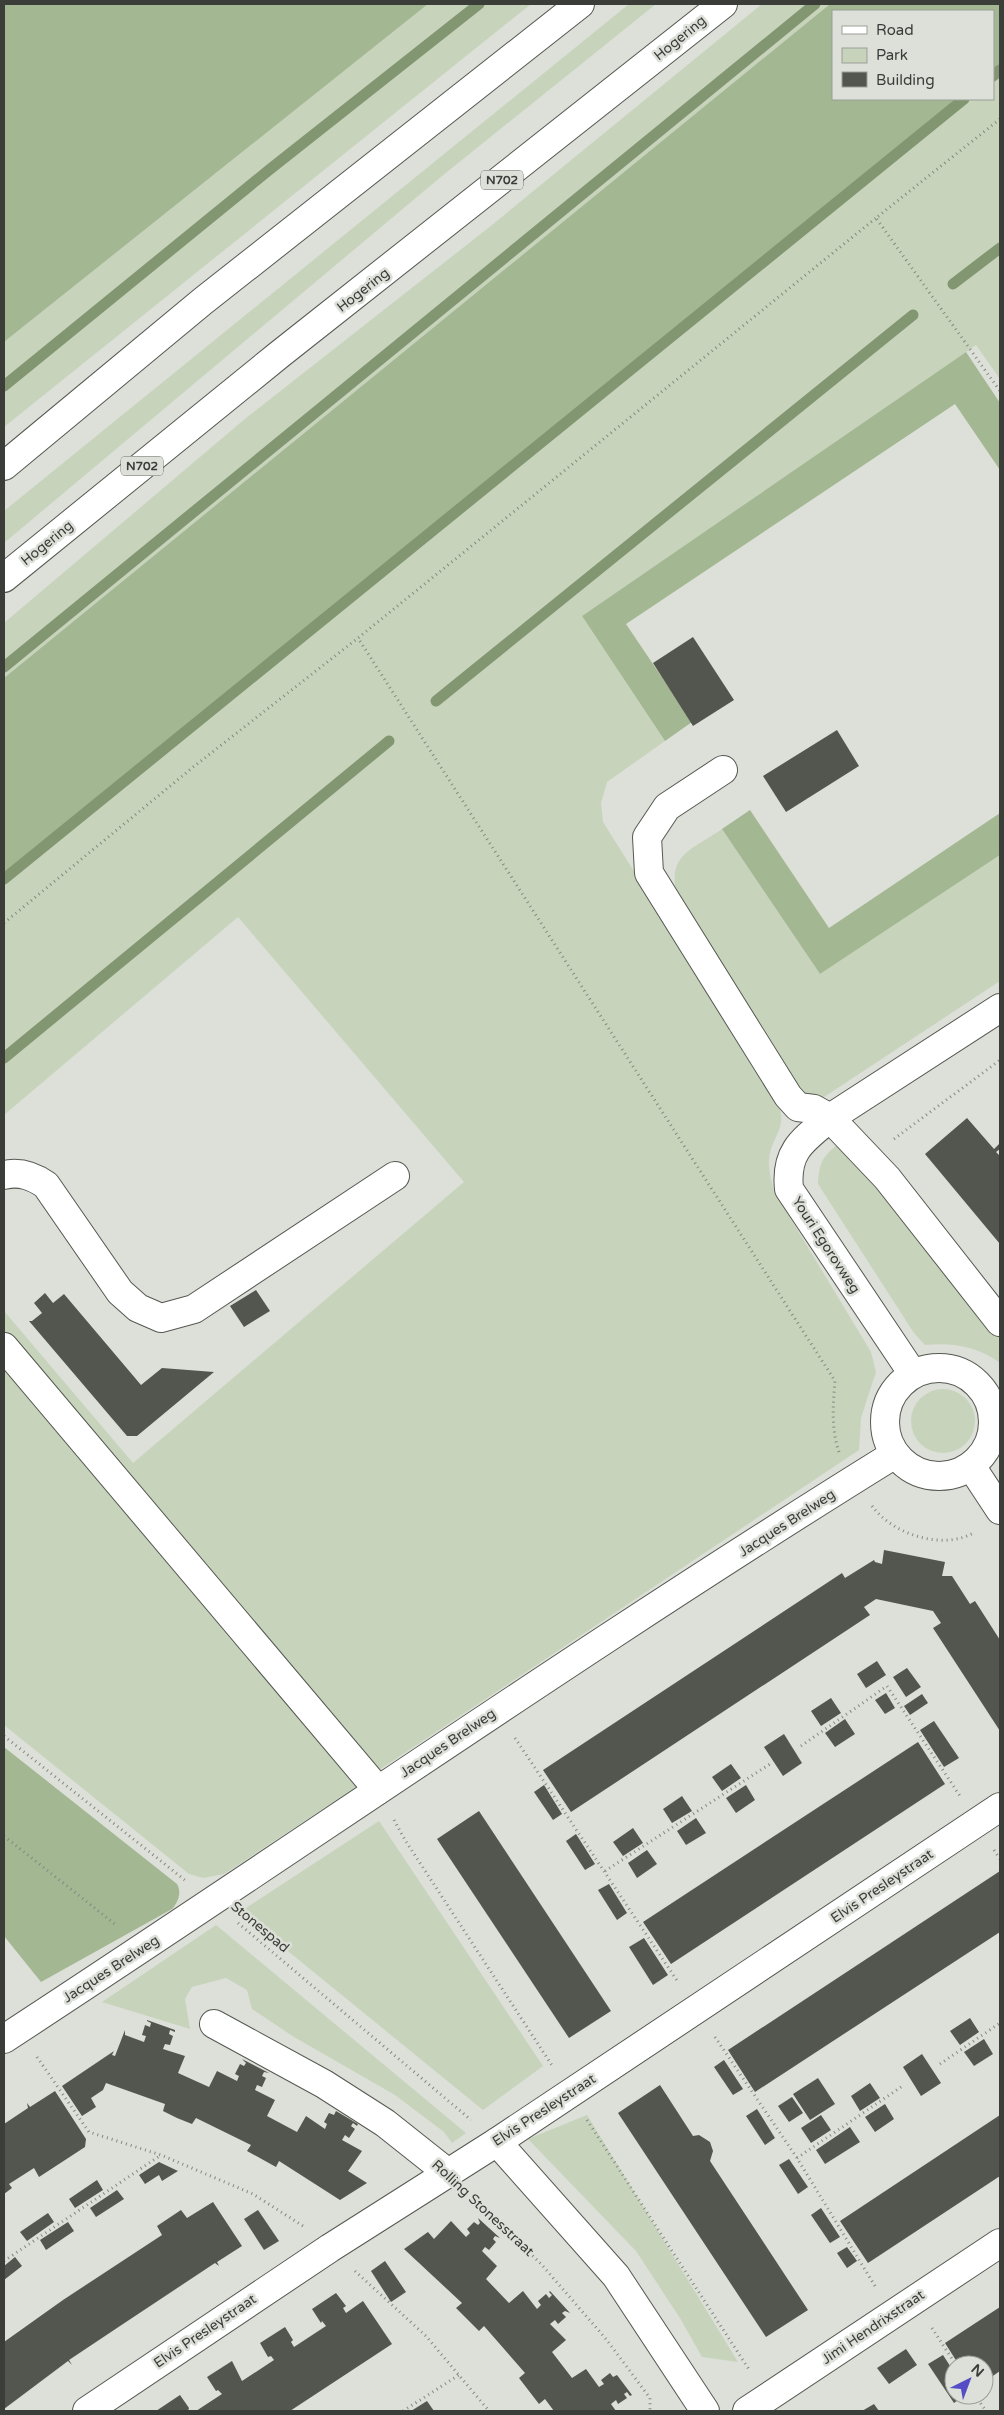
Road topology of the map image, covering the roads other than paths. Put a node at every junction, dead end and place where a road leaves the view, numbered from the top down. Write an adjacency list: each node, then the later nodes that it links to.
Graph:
1 (580, 4): 3 (main road)
2 (723, 4): 4 (main road, Hogering / N702)
3 (4, 466)
4 (4, 578)
5 (723, 770): 7 (main road)
6 (1000, 1008): 7 (main road, Youri Egorovweg)
7 (830, 1118): 10 (main road); 12 (main road, Youri Egorovweg)
8 (4, 1175): 9 (main road)
9 (395, 1176)
10 (1000, 1322)
11 (4, 1348): 16 (main road)
12 (913, 1374): 13 (main road); 14 (main road)
13 (896, 1454): 14 (main road); 16 (main road, Jacques Brelweg)
14 (971, 1466): 15 (main road)
15 (1000, 1510)
16 (378, 1790): 19 (main road, Jacques Brelweg)
17 (1000, 1807): 20 (main road, Elvis Presleystraat)
18 (214, 2024): 21 (main road, Rolling Stonesstraat)
19 (11, 2034)
20 (497, 2142): 21 (main road, Elvis Presleystraat); 24 (main road)
21 (448, 2173): 23 (main road, Elvis Presleystraat)
22 (1000, 2243): 25 (main road, Jimi Hendrixstraat)
23 (87, 2411)
24 (705, 2411)
25 (746, 2411)

